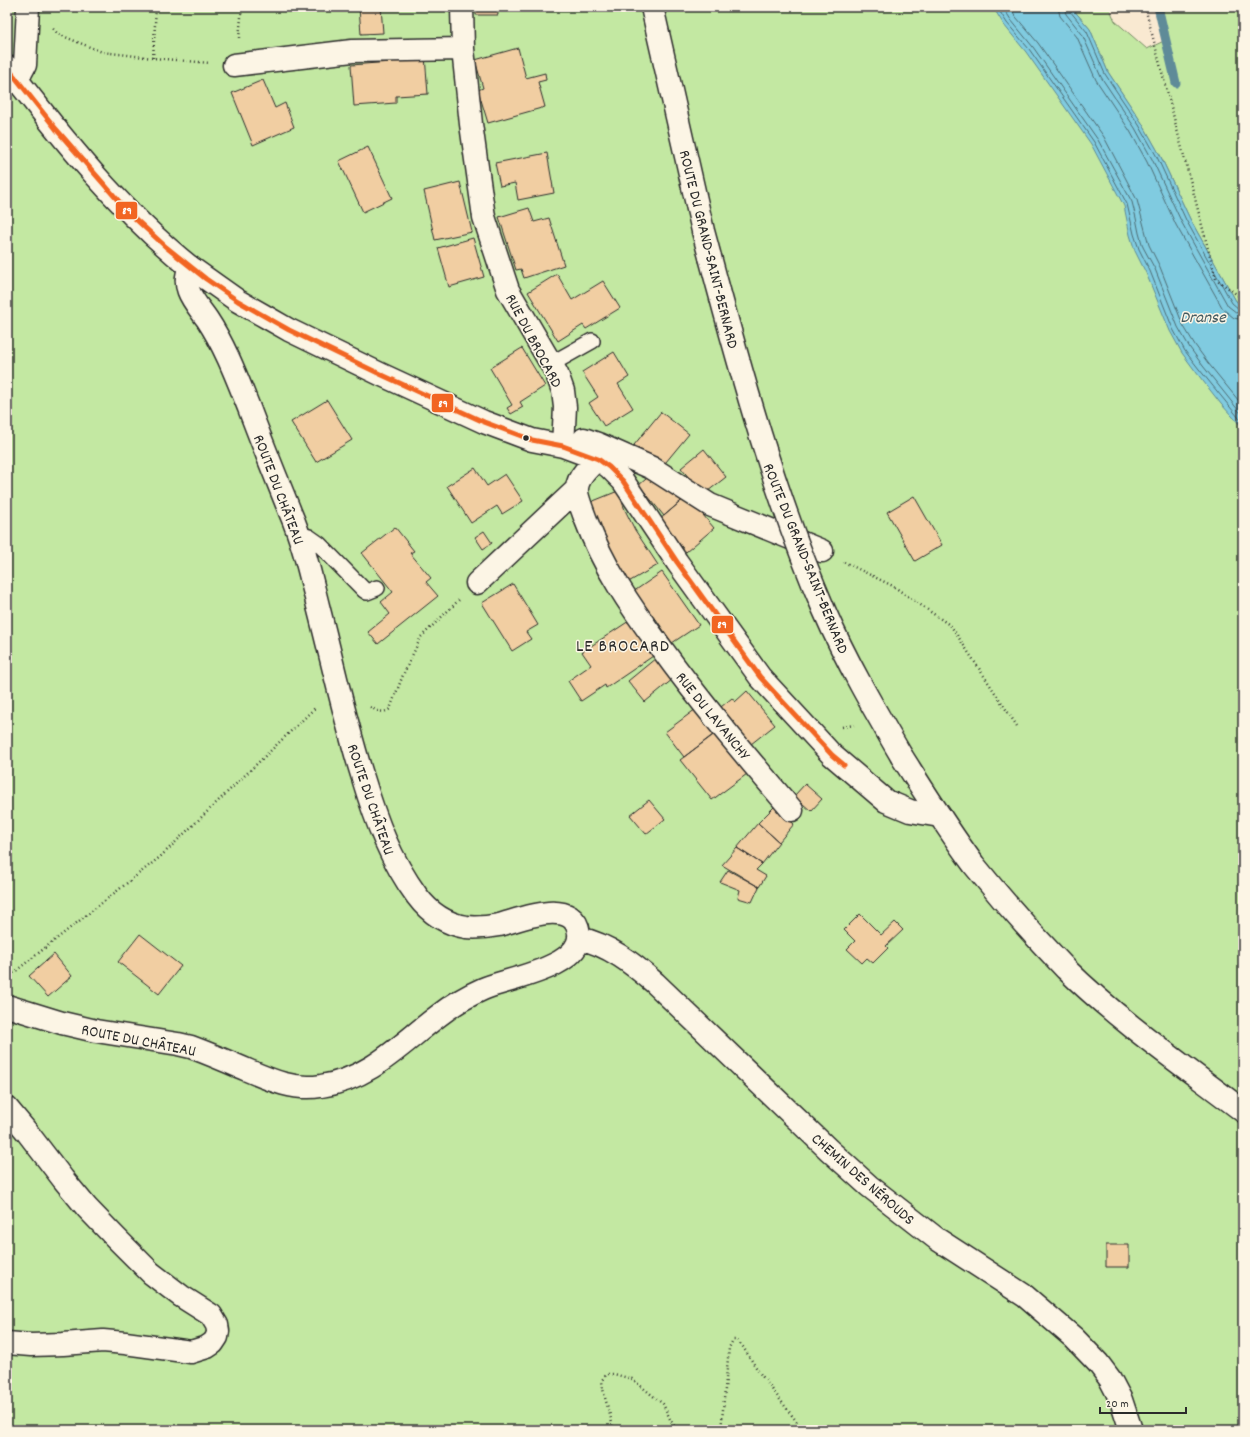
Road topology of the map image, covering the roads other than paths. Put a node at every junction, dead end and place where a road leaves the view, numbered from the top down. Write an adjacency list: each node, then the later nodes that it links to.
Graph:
1 (28, 7): 6 (street)
2 (462, 7): 4 (street, RUE DU BROCARD)
3 (652, 7): 18 (street, ROUTE DU GRAND-SAINT-BERNARD, bridge)
4 (463, 49): 5 (street); 9 (street, RUE DU BROCARD)
5 (237, 64)
6 (12, 74): 7 (street)
7 (190, 267): 10 (street); 13 (street, ROUTE DU CHÂTEAU)
8 (592, 341): 9 (lane)
9 (551, 364): 10 (street, RUE DU BROCARD)
10 (563, 446): 11 (street); 14 (street)
11 (598, 459): 12 (street); 18 (street)
12 (577, 489): 15 (street); 17 (street, RUE DU LAVANCHY)
13 (298, 534): 16 (lane); 19 (street, ROUTE DU CHÂTEAU)
14 (822, 551)
15 (477, 583)
16 (378, 588)
17 (792, 810)
18 (940, 816): 22 (street, ROUTE DU GRAND-SAINT-BERNARD)
19 (579, 938): 20 (street, ROUTE DU CHÂTEAU); 24 (street, CHEMIN DES NÉROUDS)
20 (7, 1006)
21 (7, 1108): 23 (street)
22 (1243, 1111)
23 (7, 1343)
24 (1131, 1430)

